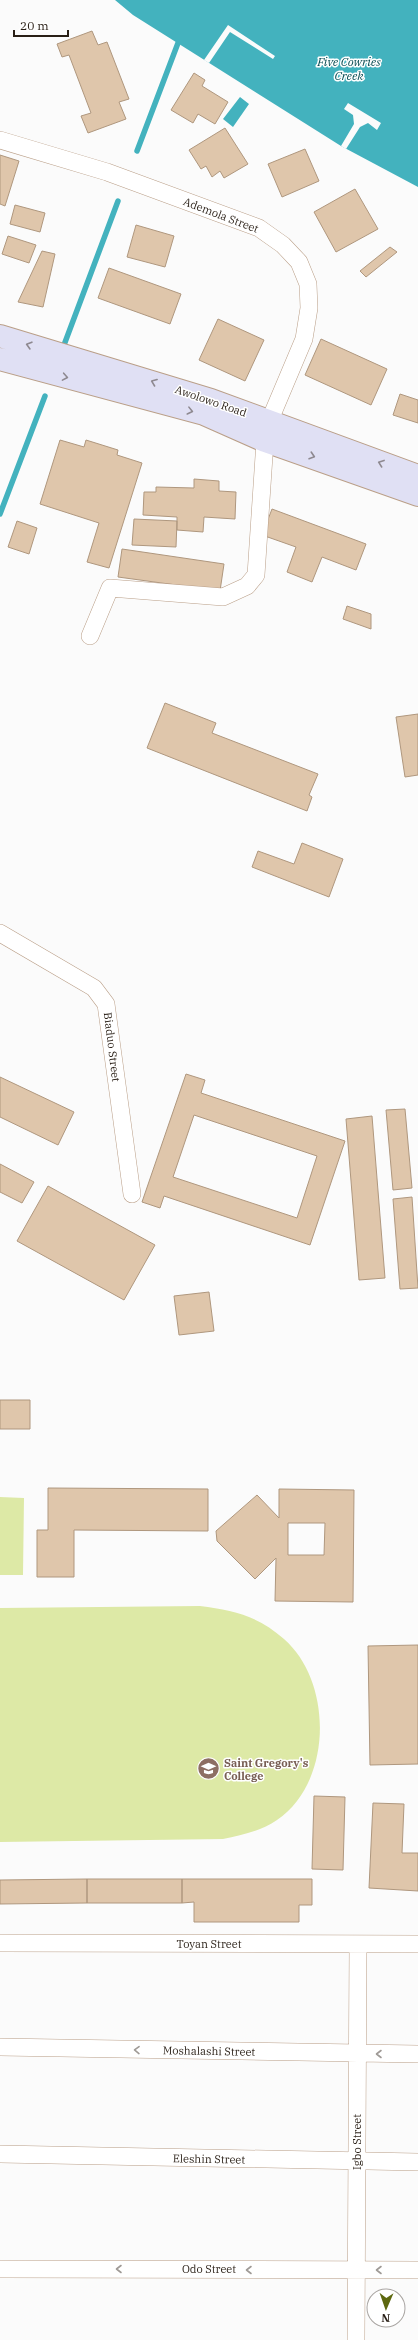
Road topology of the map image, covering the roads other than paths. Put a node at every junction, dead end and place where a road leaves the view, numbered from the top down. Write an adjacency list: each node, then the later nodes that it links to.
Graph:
1 (0, 140): 4 (street, Ademola Street)
2 (0, 336): 4 (main road, Awolowo Road, one-way to 2)
3 (0, 359): 4 (main road, Awolowo Road, one-way to 4)
4 (267, 431): 5 (main road, Awolowo Road, one-way to 4); 6 (main road, Awolowo Road, one-way to 6); 7 (street, Ademola Street)
5 (418, 476)
6 (418, 495)
7 (90, 636)
8 (0, 933): 9 (street, Biaduo Street)
9 (132, 1194)
10 (0, 1943): 11 (street, Toyan Street)
11 (358, 1944): 12 (street, Toyan Street); 14 (street, Igbo Street)
12 (418, 1944)
13 (0, 2047): 14 (street, Moshalashi Street, one-way to 13)
14 (358, 2054): 15 (street, Moshalashi Street, one-way to 14); 17 (street, Igbo Street)
15 (418, 2054)
16 (0, 2154): 17 (street, Eleshin Street)
17 (357, 2162): 18 (street, Eleshin Street); 20 (street, Igbo Street)
18 (418, 2162)
19 (0, 2269): 20 (street, Odo Street, one-way to 19)
20 (357, 2270): 21 (street, Odo Street, one-way to 20); 22 (street, Igbo Street)
21 (418, 2270)
22 (356, 2340)

